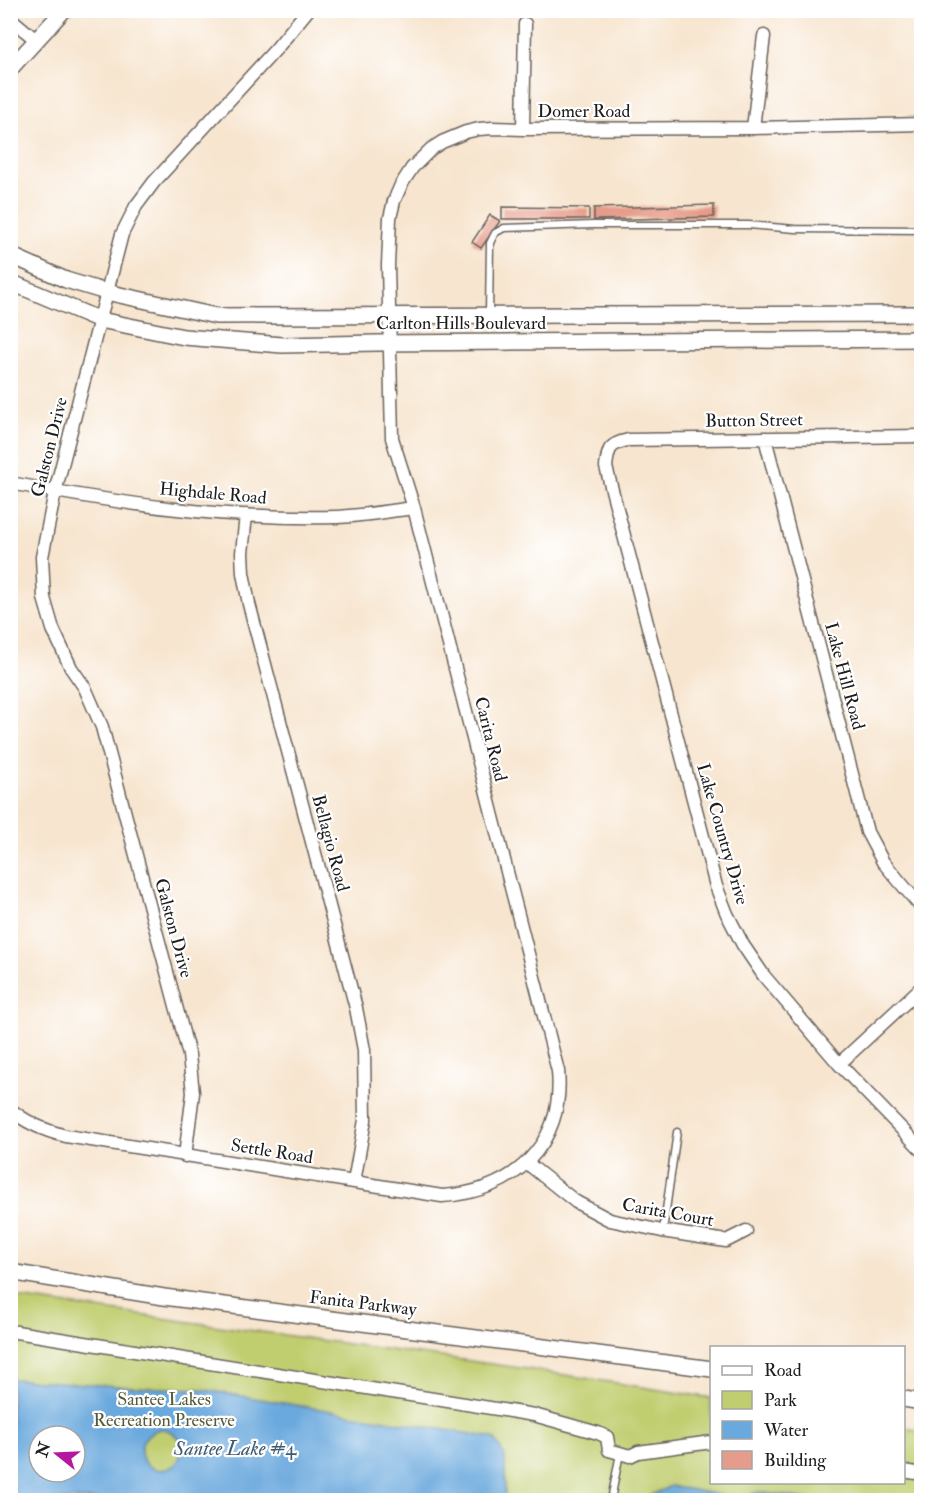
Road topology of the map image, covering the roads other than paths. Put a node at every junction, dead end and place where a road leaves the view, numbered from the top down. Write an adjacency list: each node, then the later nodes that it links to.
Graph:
1 (64, 10): 6 (street)
2 (308, 10): 14 (street, Galston Drive)
3 (10, 18): 6 (street)
4 (525, 24): 10 (street)
5 (764, 36): 9 (street)
6 (36, 40): 7 (street)
7 (10, 69)
8 (921, 124): 9 (street, Domer Road)
9 (753, 128): 10 (street, Domer Road)
10 (523, 129): 16 (street, Domer Road)
11 (921, 230): 17 (lane)
12 (10, 255): 14 (street, Carlton Hills Boulevard)
13 (10, 282): 18 (street, Carlton Hills Boulevard)
14 (106, 292): 16 (street, Carlton Hills Boulevard); 18 (street, Galston Drive)
15 (921, 314): 17 (street, Carlton Hills Boulevard)
16 (390, 316): 17 (street, Carlton Hills Boulevard); 20 (street, Carita Road)
17 (489, 316)
18 (100, 320): 20 (street, Carlton Hills Boulevard); 25 (street, Galston Drive)
19 (921, 339): 20 (street, Carlton Hills Boulevard)
20 (390, 344): 26 (street, Carita Road)
21 (921, 436): 22 (street, Button Street)
22 (765, 438): 23 (street, Button Street); 28 (street, Lake Hill Road)
23 (606, 467): 30 (street, Lake Country Drive)
24 (10, 483): 25 (street, Highdale Road)
25 (55, 492): 27 (street, Highdale Road); 34 (street, Galston Drive)
26 (414, 508): 27 (street, Highdale Road); 35 (street, Carita Road)
27 (246, 515): 36 (street, Bellagio Road)
28 (921, 908)
29 (921, 987): 30 (street)
30 (839, 1064): 33 (street, Lake Country Drive)
31 (10, 1109): 34 (street, Settle Road)
32 (677, 1132): 37 (lane)
33 (921, 1150)
34 (185, 1156): 36 (street, Settle Road)
35 (526, 1163): 36 (street, Settle Road); 37 (street, Carita Court)
36 (354, 1182)
37 (662, 1231): 38 (street, Carita Court)
38 (746, 1231)
39 (10, 1272): 41 (street, Fanita Parkway)
40 (10, 1331): 45 (street)
41 (710, 1369)
42 (905, 1399): 43 (street)
43 (921, 1402)
44 (710, 1442): 45 (street)
45 (620, 1453): 48 (lane)
46 (905, 1471): 47 (street)
47 (921, 1474)
48 (611, 1500)

